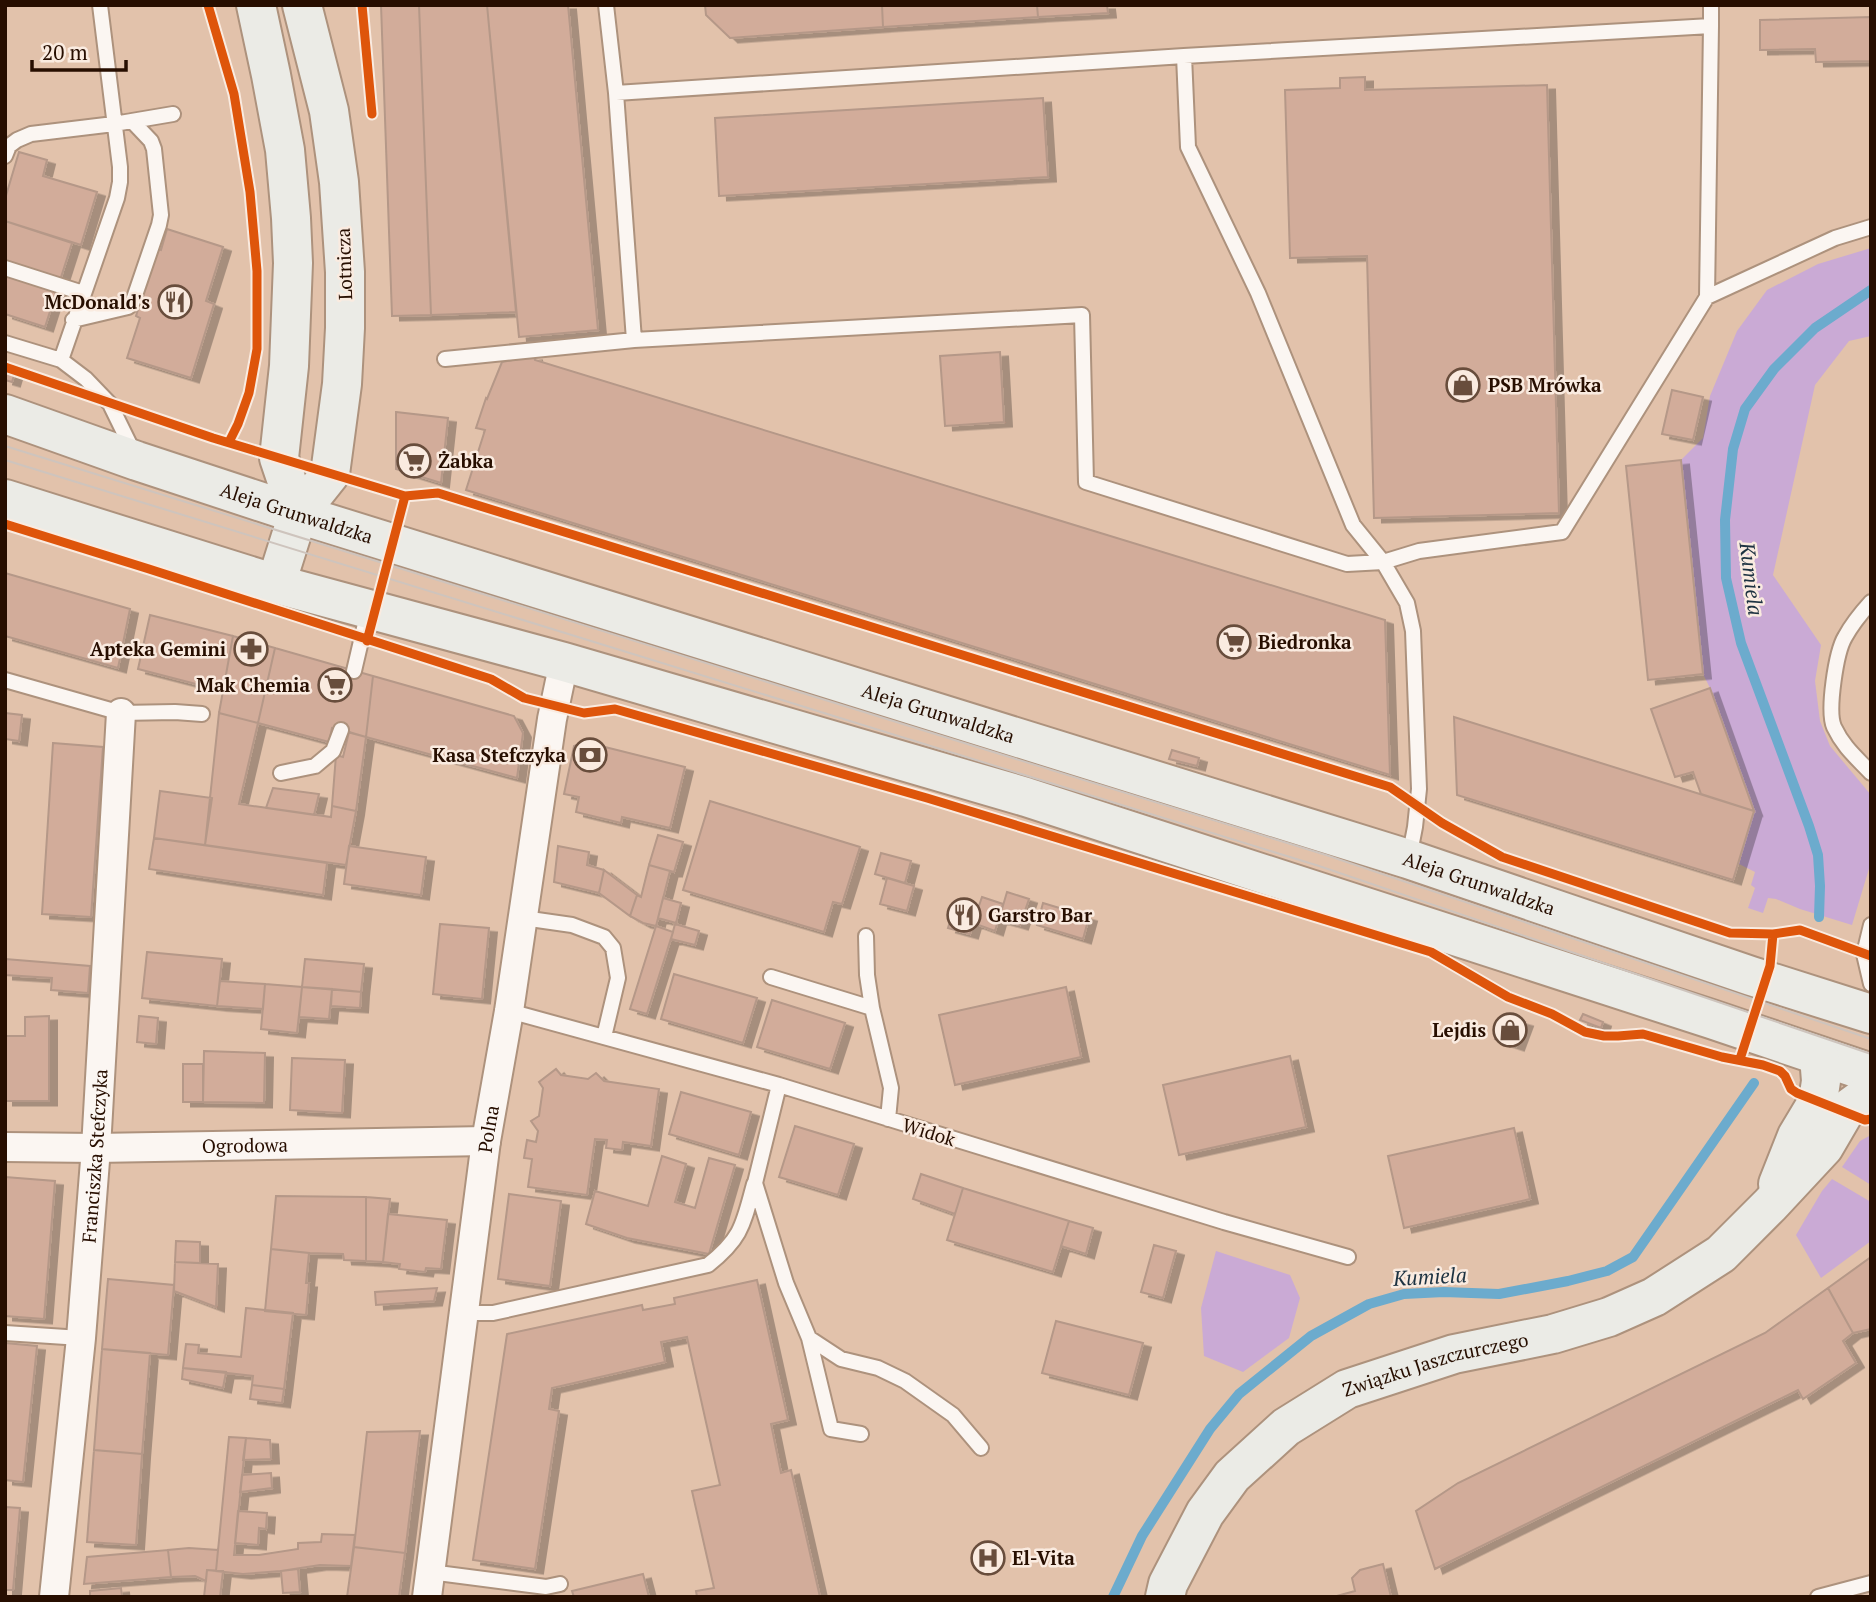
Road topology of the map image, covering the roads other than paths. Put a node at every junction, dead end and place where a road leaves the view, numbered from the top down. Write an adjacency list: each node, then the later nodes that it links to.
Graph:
1 (100, 5): 11 (lane)
2 (256, 5): 25 (main road)
3 (302, 5): 25 (main road, Lotnicza)
4 (606, 5): 8 (lane)
5 (1711, 5): 6 (lane)
6 (1711, 26): 7 (lane); 16 (lane)
7 (1184, 56): 8 (lane); 26 (lane)
8 (616, 93): 18 (lane)
9 (173, 114): 10 (lane)
10 (132, 121): 11 (lane); 17 (lane)
11 (114, 124): 12 (lane); 15 (lane)
12 (7, 151)
13 (1871, 227): 16 (lane)
14 (5, 268): 15 (lane)
15 (83, 293): 17 (lane)
16 (1707, 297): 26 (lane)
17 (73, 320): 21 (lane)
18 (634, 340): 20 (lane); 26 (lane)
19 (5, 343): 21 (lane)
20 (445, 359)
21 (61, 360): 23 (lane)
22 (5, 414): 23 (main road, Aleja Grunwaldzka)
23 (137, 461): 25 (main road, Aleja Grunwaldzka)
24 (5, 499): 27 (main road)
25 (298, 514): 27 (main road, Lotnicza); 38 (main road, Aleja Grunwaldzka)
26 (1383, 562): 38 (lane)
27 (276, 584): 29 (main road)
28 (1871, 602): 36 (lane)
29 (369, 608): 30 (main road); 31 (lane)
30 (564, 662): 39 (street, Polna); 48 (main road)
31 (354, 671)
32 (5, 680): 33 (lane)
33 (121, 713): 34 (lane); 55 (street, Franciszka Stefczyka)
34 (202, 714)
35 (341, 730): 37 (lane)
36 (1871, 773)
37 (281, 774)
38 (1408, 859): 46 (main road, Aleja Grunwaldzka)
39 (523, 918): 45 (street, Polna); 47 (lane)
40 (1871, 925): 43 (lane)
41 (866, 936): 44 (lane)
42 (771, 977): 44 (lane)
43 (1871, 984)
44 (872, 1008): 52 (lane)
45 (509, 1011): 47 (lane, Widok); 53 (street, Polna)
46 (1871, 1014)
47 (604, 1037): 50 (lane, Widok)
48 (1819, 1056): 49 (main road); 57 (main road, Związku Jaszczurczego)
49 (1871, 1073)
50 (779, 1085): 52 (lane, Widok); 56 (lane)
51 (1871, 1092): 57 (main road, Związku Jaszczurczego)
52 (888, 1119): 58 (lane, Widok)
53 (486, 1141): 55 (street, Ogrodowa); 59 (street, Polna)
54 (5, 1147): 55 (street, Ogrodowa)
55 (96, 1148): 61 (street, Franciszka Stefczyka)
56 (755, 1183): 59 (lane); 62 (lane)
57 (1770, 1205): 69 (main road, Związku Jaszczurczego)
58 (1348, 1256)
59 (465, 1312): 66 (street, Polna)
60 (5, 1333): 61 (lane)
61 (81, 1338): 68 (street, Franciszka Stefczyka)
62 (809, 1338): 63 (lane); 64 (lane)
63 (861, 1434)
64 (981, 1448)
65 (1871, 1583): 70 (lane)
66 (429, 1584): 67 (lane)
67 (560, 1584)
68 (54, 1597)
69 (1165, 1597)
70 (1818, 1597)

